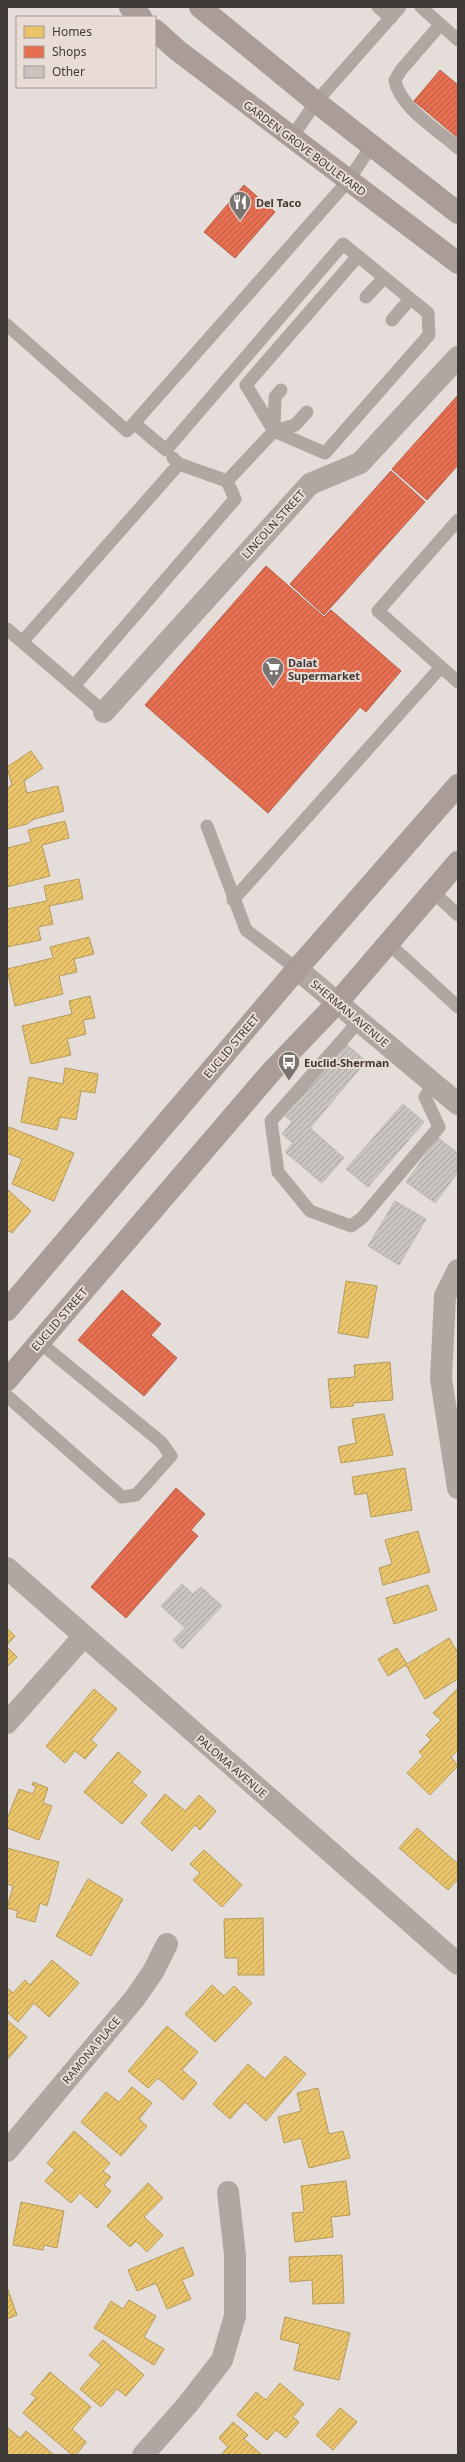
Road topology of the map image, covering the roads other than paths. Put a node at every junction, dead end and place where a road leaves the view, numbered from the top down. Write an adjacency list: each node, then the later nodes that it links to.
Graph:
1 (130, 7): 6 (main road)
2 (200, 7): 11 (main road)
3 (378, 7): 7 (lane)
4 (400, 7): 7 (lane)
5 (420, 7): 8 (lane)
6 (140, 16)
7 (391, 18): 11 (lane)
8 (440, 25): 10 (lane); 14 (lane)
9 (156, 31): 12 (main road, GARDEN GROVE BOULEVARD)
10 (458, 40)
11 (316, 102): 12 (lane); 13 (main road)
12 (292, 138): 15 (main road, GARDEN GROVE BOULEVARD)
13 (372, 145): 15 (lane); 16 (main road)
14 (458, 148)
15 (348, 181): 18 (main road, GARDEN GROVE BOULEVARD); 27 (lane)
16 (458, 213)
17 (358, 256): 19 (lane); 28 (lane); 29 (lane)
18 (458, 263)
19 (384, 278): 20 (lane); 21 (lane)
20 (366, 298)
21 (410, 299): 22 (lane); 28 (lane)
22 (392, 320)
23 (8, 327): 27 (lane)
24 (458, 357): 38 (street, LINCOLN STREET)
25 (282, 390): 28 (lane)
26 (307, 412): 28 (lane)
27 (134, 423): 29 (lane)
28 (274, 431): 31 (lane)
29 (166, 450): 30 (lane)
30 (179, 464): 31 (lane); 34 (lane)
31 (227, 481): 37 (lane)
32 (458, 520): 35 (lane)
33 (7, 629): 34 (lane)
34 (22, 642): 37 (lane)
35 (441, 667): 36 (lane); 43 (lane)
36 (458, 682)
37 (74, 686): 38 (lane)
38 (104, 712)
39 (458, 785): 46 (main road, EUCLID STREET)
40 (206, 826): 43 (lane)
41 (458, 862): 42 (main road, EUCLID STREET)
42 (433, 892): 44 (lane); 45 (main road, EUCLID STREET)
43 (233, 900): 46 (lane)
44 (458, 914)
45 (388, 943): 47 (main road, EUCLID STREET); 48 (lane)
46 (298, 969): 47 (street, SHERMAN AVENUE); 53 (main road, EUCLID STREET)
47 (337, 1003): 49 (street, SHERMAN AVENUE); 54 (main road, EUCLID STREET)
48 (458, 1007)
49 (359, 1021): 50 (street, SHERMAN AVENUE); 50 (lane)
50 (434, 1083): 51 (street, SHERMAN AVENUE)
51 (458, 1104)
52 (458, 1270): 57 (street)
53 (7, 1310)
54 (39, 1342): 55 (main road, EUCLID STREET); 56 (lane)
55 (7, 1380)
56 (7, 1396)
57 (455, 1462): 58 (street)
58 (458, 1488)
59 (7, 1568): 60 (street, PALOMA AVENUE)
60 (84, 1636): 61 (street); 63 (street, PALOMA AVENUE)
61 (7, 1723)
62 (167, 1944): 64 (street, RAMONA PLACE)
63 (458, 1964)
64 (7, 2151)
65 (228, 2192): 66 (street)
66 (143, 2455)

